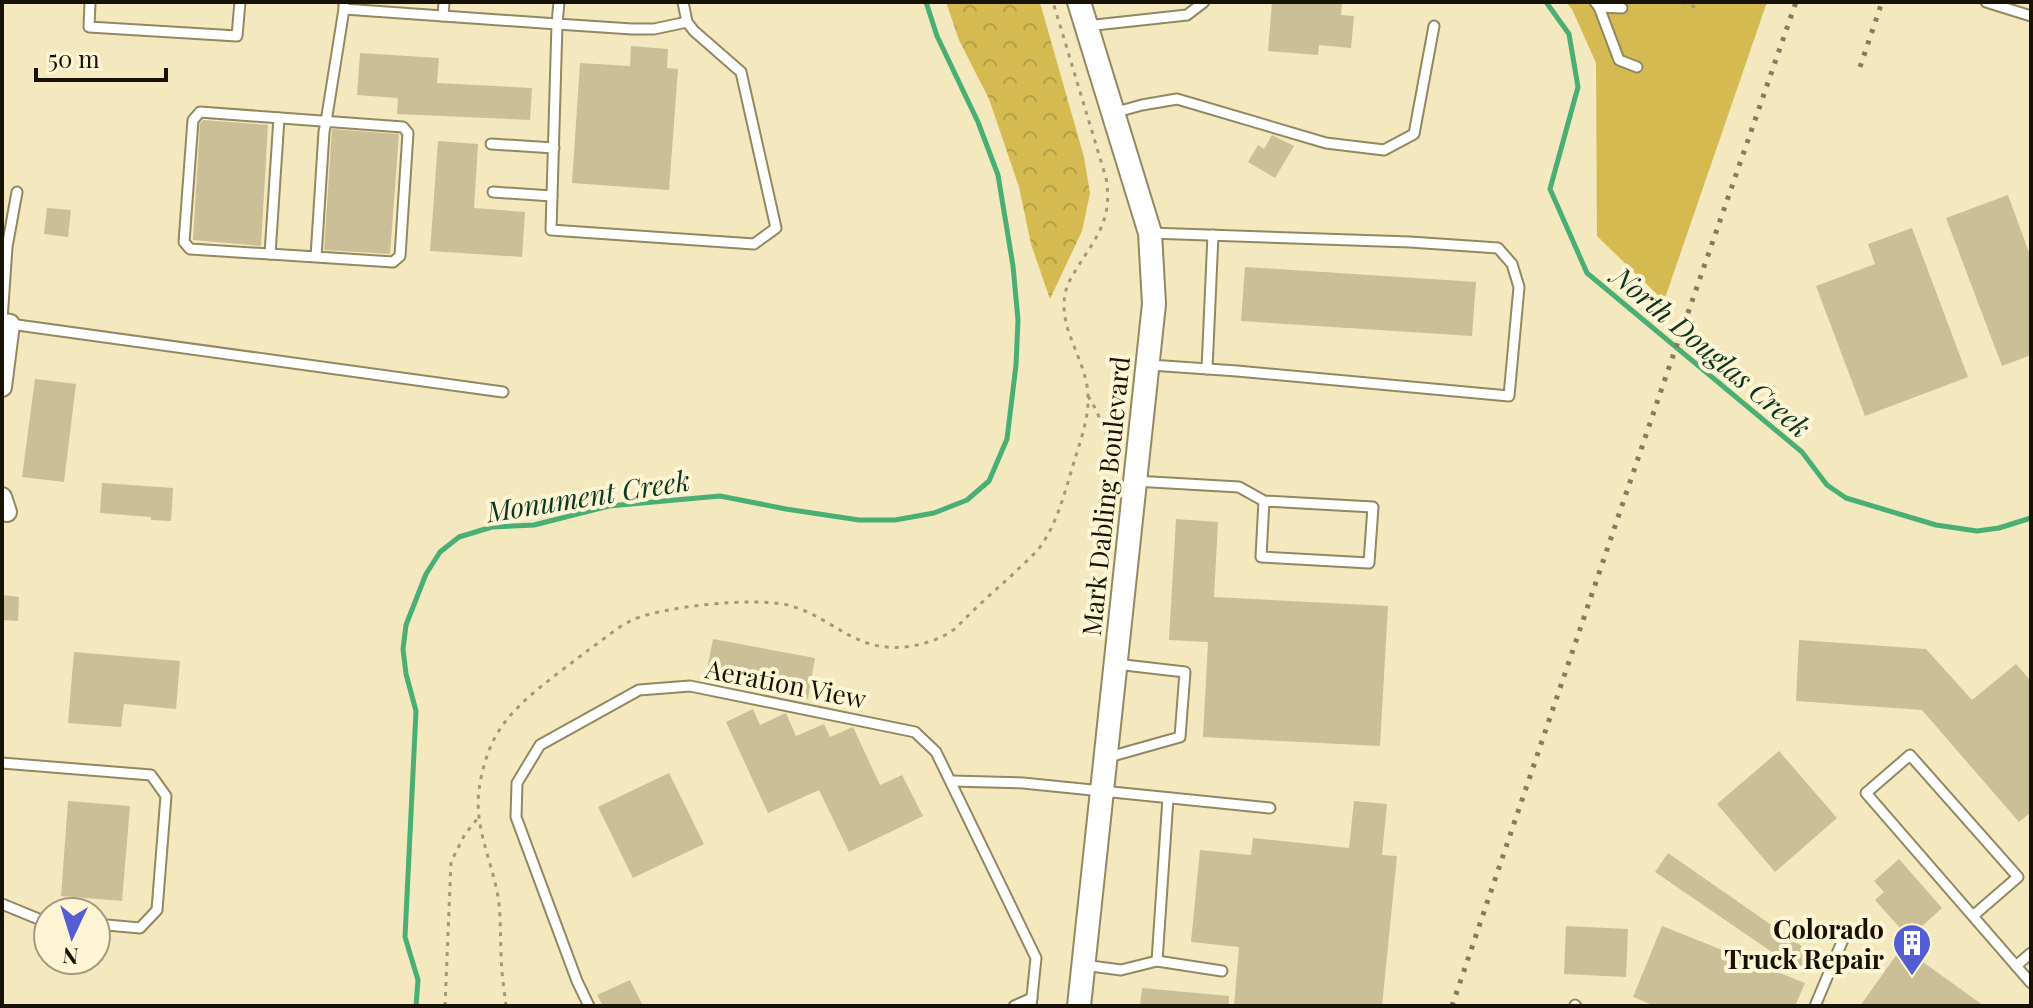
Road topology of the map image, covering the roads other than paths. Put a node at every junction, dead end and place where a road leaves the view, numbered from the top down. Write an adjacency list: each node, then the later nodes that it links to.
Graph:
1 (90, 2): 2 (lane)
2 (240, 2)
3 (444, 2): 12 (lane)
4 (559, 2): 15 (lane)
5 (683, 2): 14 (lane)
6 (1079, 2): 16 (street, Mark Dabling Boulevard)
7 (1204, 2): 16 (lane)
8 (1986, 2): 13 (lane)
9 (1597, 4): 11 (lane); 18 (lane)
10 (344, 5): 12 (lane); 21 (lane)
11 (1622, 8)
12 (443, 16): 15 (lane)
13 (2031, 16)
14 (687, 22): 15 (lane); 26 (lane)
15 (557, 24): 23 (lane)
16 (1086, 26): 19 (street, Mark Dabling Boulevard)
17 (1434, 26): 19 (lane)
18 (1637, 67)
19 (1113, 113): 27 (street, Mark Dabling Boulevard)
20 (279, 118): 21 (lane); 29 (lane); 29 (lane)
21 (326, 122): 30 (lane); 30 (lane)
22 (491, 144): 23 (lane)
23 (554, 148): 26 (lane)
24 (17, 192): 31 (lane)
25 (493, 192): 26 (lane)
26 (552, 196)
27 (1150, 233): 28 (lane); 32 (street, Mark Dabling Boulevard)
28 (1213, 235): 33 (lane); 33 (lane)
29 (270, 254): 30 (lane)
30 (316, 257)
31 (5, 323): 34 (street); 35 (lane)
32 (1146, 365): 33 (lane); 36 (street, Mark Dabling Boulevard)
33 (1207, 369)
34 (2, 387)
35 (503, 392)
36 (1134, 481): 37 (lane); 38 (street, Mark Dabling Boulevard)
37 (1264, 501): 37 (lane)
38 (1115, 664): 39 (street, Mark Dabling Boulevard); 39 (lane)
39 (1105, 758): 42 (street, Mark Dabling Boulevard)
40 (2, 763): 48 (lane)
41 (951, 781): 42 (lane); 56 (lane, Aeration View); 57 (lane, Aeration View)
42 (1102, 792): 43 (lane); 52 (street, Mark Dabling Boulevard)
43 (1168, 798): 44 (lane); 51 (lane)
44 (1270, 808)
45 (2, 904): 47 (lane)
46 (1974, 915): 46 (lane); 53 (lane)
47 (32, 916)
48 (112, 925)
49 (1847, 930): 60 (lane)
50 (2031, 953): 53 (lane)
51 (1157, 961): 52 (lane); 54 (lane)
52 (1083, 965): 59 (street, Mark Dabling Boulevard)
53 (2016, 966): 55 (lane)
54 (1222, 971)
55 (2031, 983)
56 (1031, 1002): 58 (lane)
57 (589, 1006)
58 (1014, 1006)
59 (1079, 1006)
60 (1815, 1006)

